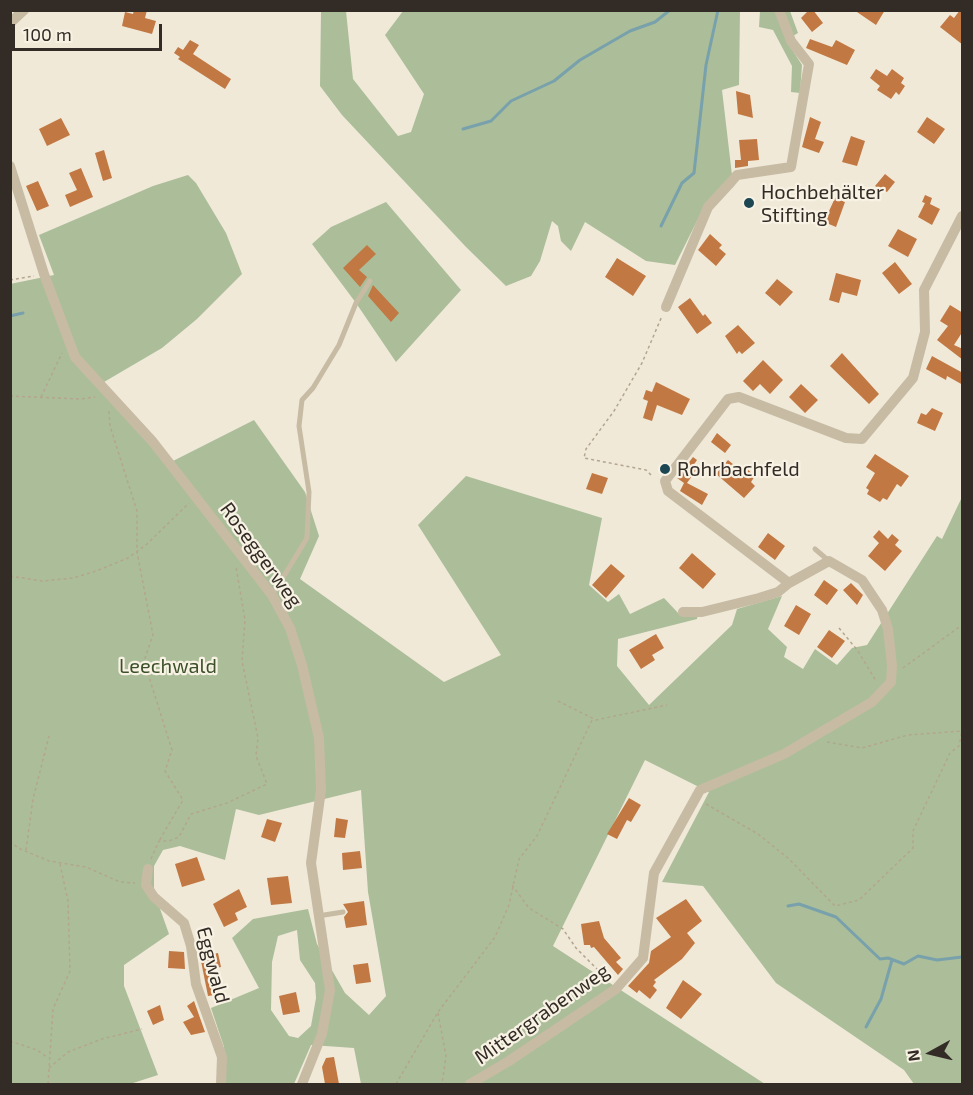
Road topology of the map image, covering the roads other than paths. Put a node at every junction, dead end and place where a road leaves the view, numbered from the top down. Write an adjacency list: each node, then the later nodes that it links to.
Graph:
1 (24, 10): 3 (street)
2 (779, 10): 7 (street)
3 (10, 23)
4 (10, 166): 11 (street, Roseggerweg)
5 (963, 216): 10 (street)
6 (370, 281): 11 (lane)
7 (666, 307)
8 (815, 549): 9 (lane)
9 (829, 561): 10 (street); 18 (street, Mittergrabenweg)
10 (789, 583): 12 (street)
11 (272, 595): 15 (street, Roseggerweg)
12 (683, 612)
13 (148, 868): 16 (street, Eggwald)
14 (343, 912): 15 (lane)
15 (317, 916): 17 (street, Roseggerweg)
16 (221, 1084)
17 (302, 1084)
18 (470, 1084)

